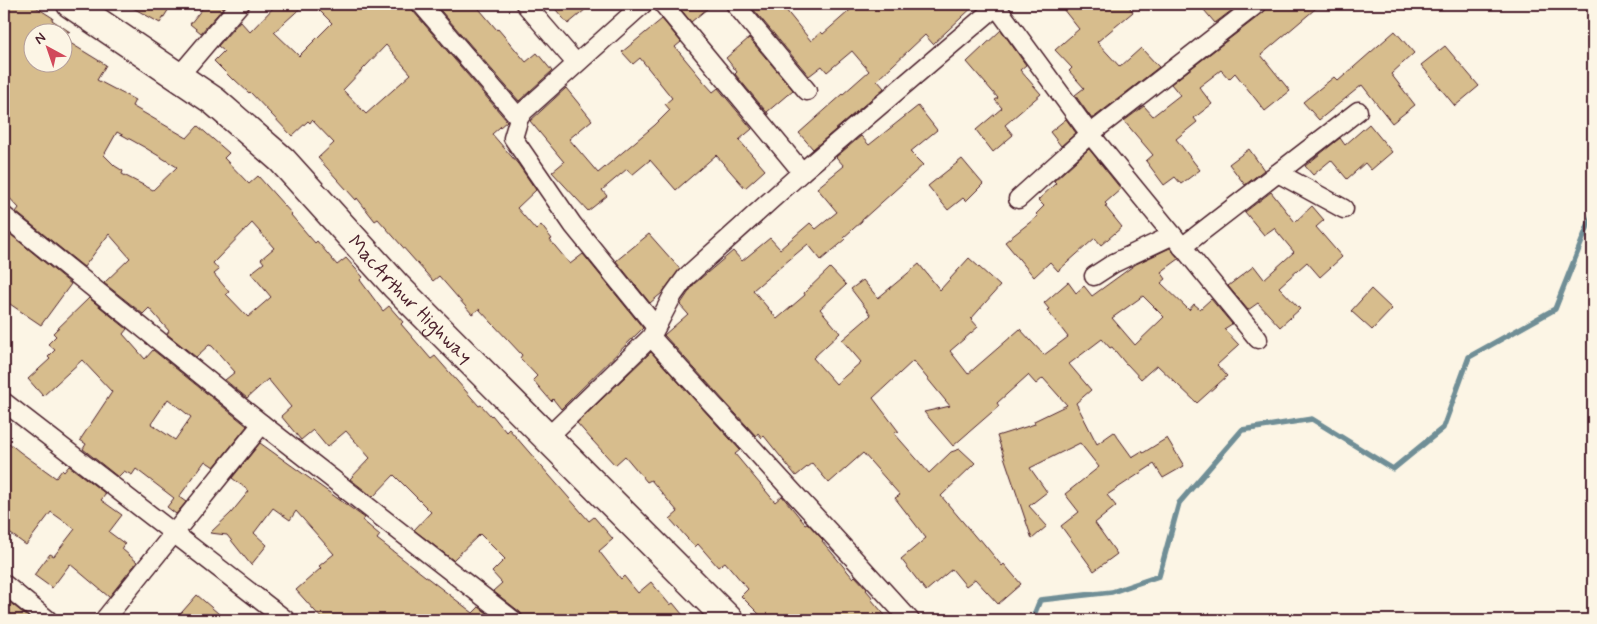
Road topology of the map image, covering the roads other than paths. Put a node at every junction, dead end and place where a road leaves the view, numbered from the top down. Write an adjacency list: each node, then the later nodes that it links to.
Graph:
1 (72, 4): 11 (highway, MacArthur Highway)
2 (240, 4): 11 (street)
3 (421, 4): 14 (street)
4 (524, 4): 10 (street)
5 (643, 4): 10 (street)
6 (663, 4): 16 (street)
7 (735, 4): 12 (street)
8 (1257, 4): 15 (street)
9 (997, 5): 15 (street); 16 (street)
10 (576, 63): 14 (street)
11 (178, 77): 27 (highway, MacArthur Highway)
12 (807, 91)
13 (1358, 111): 17 (street)
14 (518, 118): 23 (street)
15 (1090, 134): 18 (street); 21 (street)
16 (802, 172): 23 (street)
17 (1278, 173): 19 (street); 21 (street)
18 (1018, 199)
19 (1344, 209)
20 (4, 216): 26 (street)
21 (1178, 241): 22 (street); 24 (street)
22 (1094, 276)
23 (653, 332): 27 (street); 35 (street)
24 (1258, 339)
25 (4, 402): 28 (street)
26 (262, 424): 28 (street); 33 (street)
27 (547, 438): 34 (highway, MacArthur Highway)
28 (174, 533): 31 (street); 32 (street)
29 (4, 584): 30 (street)
30 (48, 620)
31 (104, 620)
32 (286, 620)
33 (513, 620)
34 (729, 620)
35 (910, 620)

